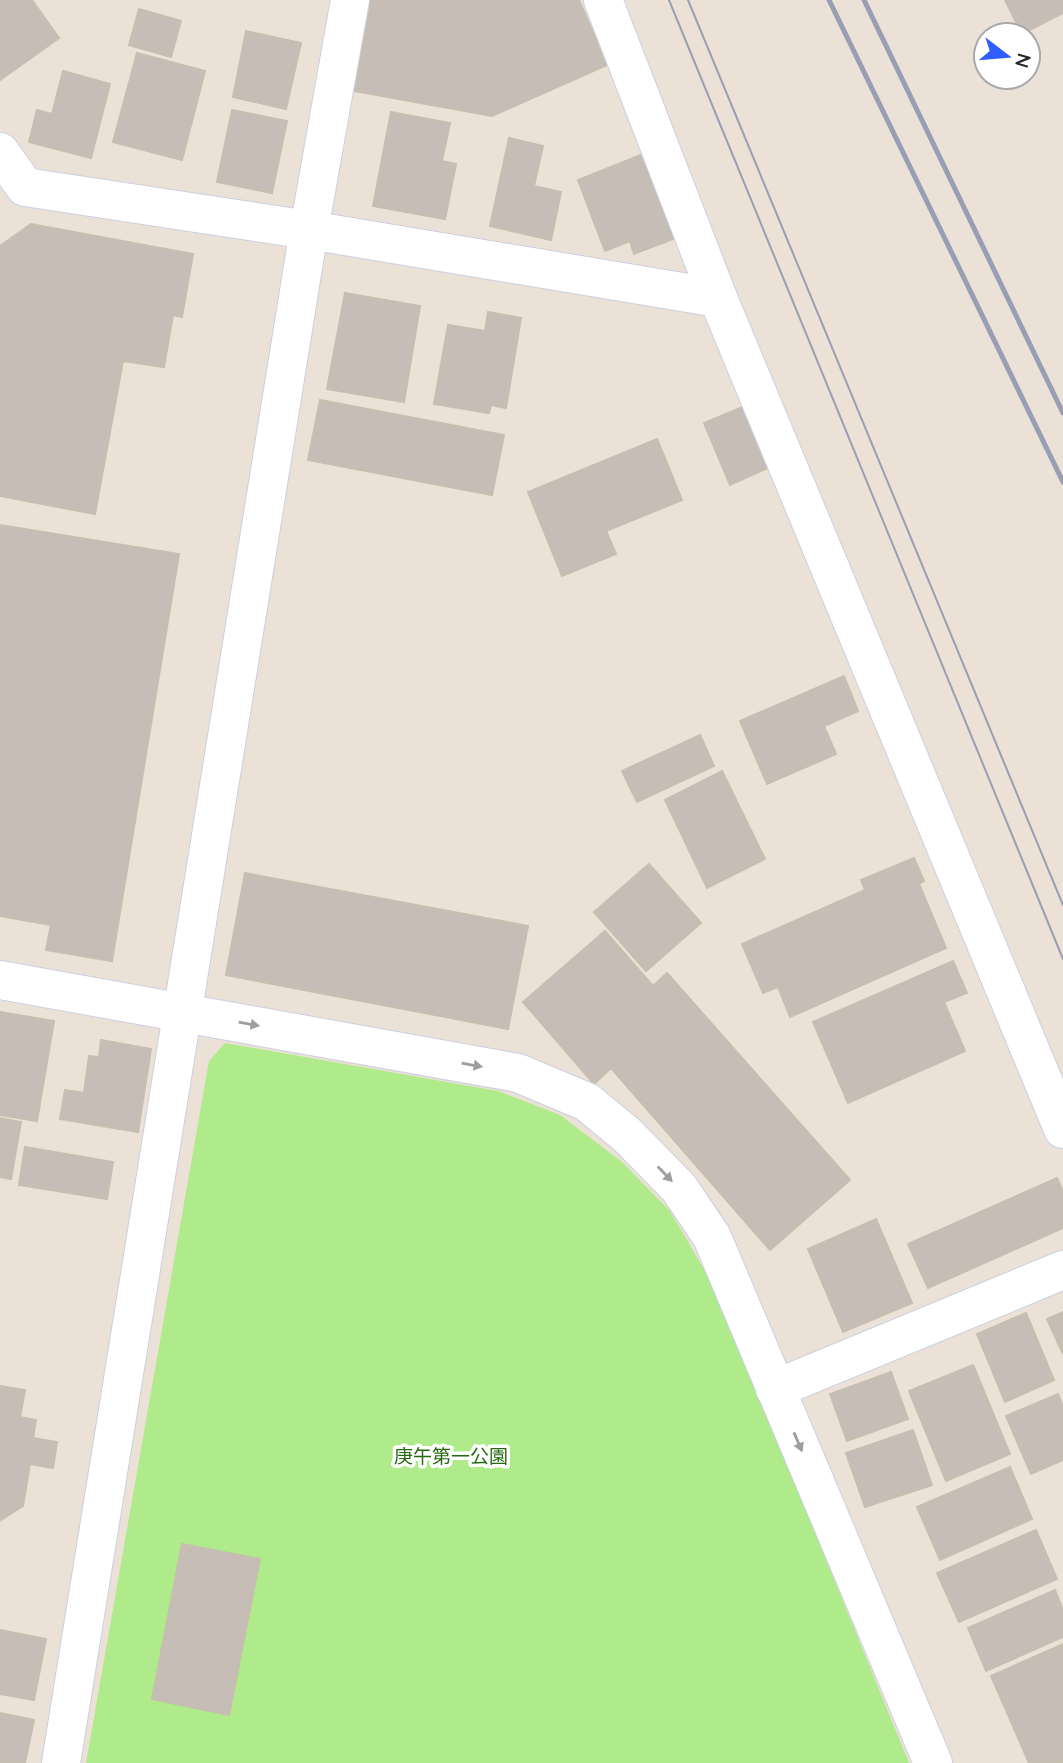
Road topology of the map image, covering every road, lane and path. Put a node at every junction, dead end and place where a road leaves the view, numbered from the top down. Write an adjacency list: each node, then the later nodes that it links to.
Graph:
1 (350, 0): 5 (street)
2 (603, 0): 6 (street)
3 (0, 152): 4 (street)
4 (12, 195): 5 (street)
5 (309, 230): 6 (street); 8 (street)
6 (718, 298): 9 (street)
7 (0, 980): 8 (street)
8 (181, 1012): 11 (street, one-way to 11); 12 (street)
9 (1063, 1129)
10 (1063, 1270): 11 (street)
11 (775, 1389): 13 (street, one-way to 13)
12 (61, 1763)
13 (933, 1763)

